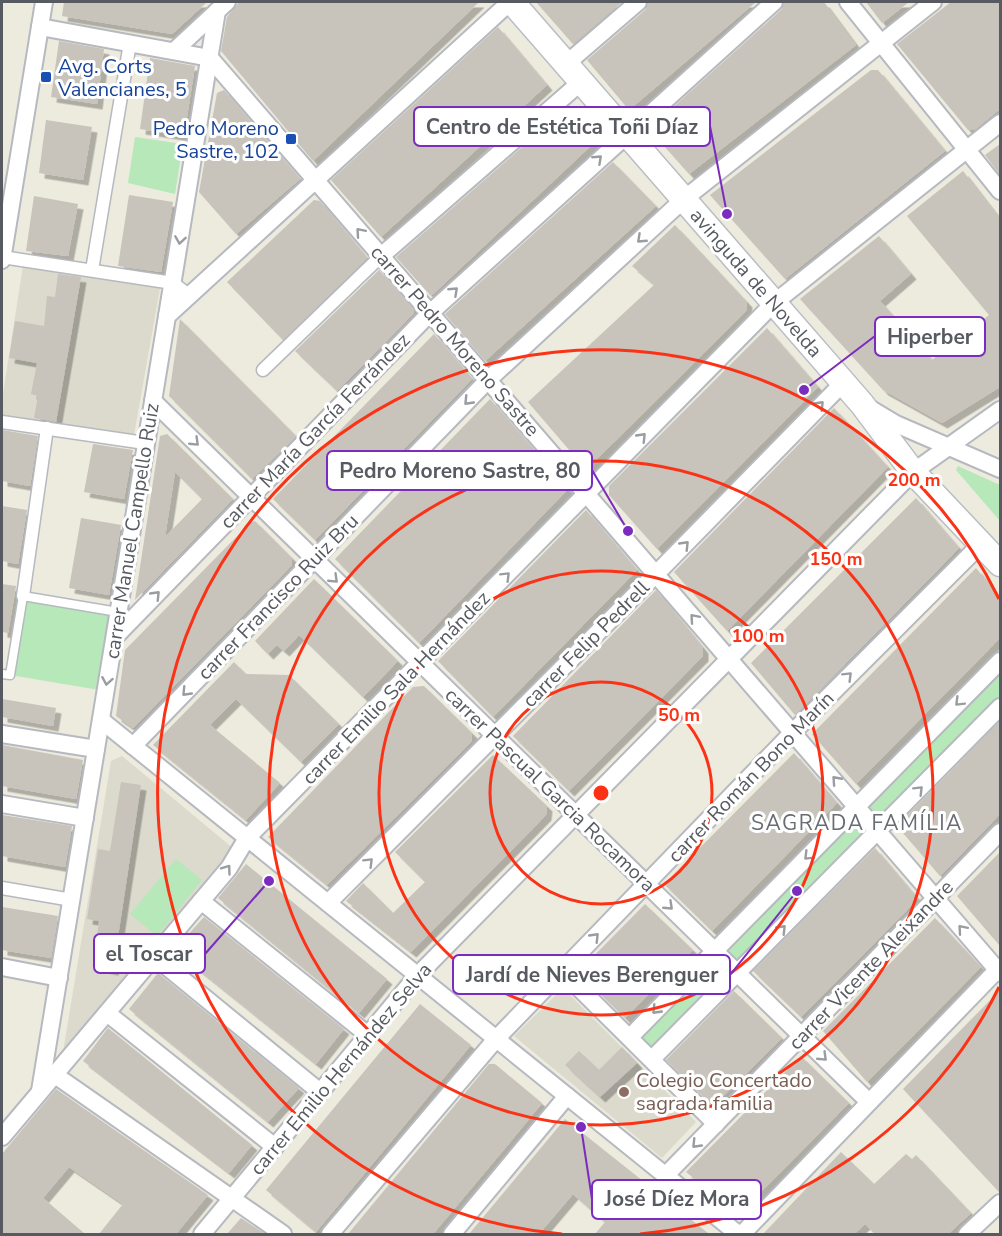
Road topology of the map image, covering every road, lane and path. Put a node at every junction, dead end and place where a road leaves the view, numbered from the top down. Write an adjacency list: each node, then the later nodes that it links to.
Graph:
1 (44, 2): 8 (street)
2 (511, 2): 13 (main road, avinguda de Novelda); 18 (street)
3 (638, 2): 13 (street)
4 (774, 2): 16 (street, carrer María García Ferrández)
5 (848, 2): 10 (street)
6 (933, 2): 10 (street, carrer Francisco Ruiz Bru)
7 (222, 6): 11 (street); 12 (street, carrer Manuel Campello Ruiz)
8 (40, 27): 9 (street); 21 (street)
9 (130, 43): 11 (street); 24 (street)
10 (880, 43): 17 (street); 20 (street, carrer Francisco Ruiz Bru)
11 (174, 51): 12 (street)
12 (210, 58): 18 (street, carrer Pedro Moreno Sastre); 25 (street, carrer Manuel Campello Ruiz, one-way to 25)
13 (566, 64): 14 (main road, avinguda de Novelda)
14 (581, 82): 16 (main road, avinguda de Novelda); 22 (street)
15 (1000, 123): 17 (street, carrer Emilio Sala Hernández)
16 (626, 133): 20 (main road, avinguda de Novelda); 28 (street, carrer María García Ferrández, one-way to 16)
17 (967, 148): 19 (street); 27 (street, carrer Emilio Sala Hernández)
18 (315, 180): 22 (street, carrer Pedro Moreno Sastre, one-way to 18); 26 (street)
19 (1000, 191)
20 (684, 200): 27 (main road, avinguda de Novelda); 31 (street, carrer Francisco Ruiz Bru, one-way to 31)
21 (4, 226): 23 (street)
22 (381, 256): 28 (street, carrer Pedro Moreno Sastre); 30 (street)
23 (2, 259): 24 (street)
24 (92, 270): 25 (street)
25 (173, 283): 26 (street); 29 (street, carrer Manuel Campello Ruiz)
26 (190, 296): 29 (street)
27 (774, 303): 32 (main road, avinguda de Novelda); 42 (street, carrer Emilio Sala Hernández, one-way to 27)
28 (430, 313): 31 (street, carrer Pedro Moreno Sastre); 43 (street, carrer María García Ferrández)
29 (167, 316): 33 (street, carrer Manuel Campello Ruiz)
30 (263, 370)
31 (488, 380): 42 (street, carrer Pedro Moreno Sastre); 45 (street, carrer Francisco Ruiz Bru, one-way to 45)
32 (843, 383): 34 (main road, avinguda de Novelda); 47 (street, carrer Felip Pedrell, one-way to 32)
33 (153, 401): 38 (street, carrer Manuel Campello Ruiz); 43 (street, carrer Pascual Garcia Rocamora, one-way to 43)
34 (862, 404): 39 (street); 41 (main road, avinguda de Novelda)
35 (1000, 410): 39 (street, carrer Emilio Hernández Selva)
36 (2, 422): 37 (street)
37 (47, 428): 38 (street); 48 (street)
38 (145, 443): 49 (street, carrer Manuel Campello Ruiz)
39 (949, 445): 40 (street); 41 (street, carrer Emilio Hernández Selva)
40 (1000, 469)
41 (913, 472): 44 (main road, avinguda de Novelda); 51 (street, carrer Emilio Hernández Selva)
42 (586, 494): 47 (street, carrer Pedro Moreno Sastre); 53 (street, carrer Emilio Sala Hernández, one-way to 42)
43 (251, 497): 45 (street, carrer Pascual Garcia Rocamora); 50 (street, carrer María García Ferrández, one-way to 43)
44 (982, 542): 46 (main road, avinguda de Novelda); 57 (street, carrer Román Bono Marín, one-way to 44)
45 (315, 559): 53 (street, carrer Pascual Garcia Rocamora, one-way to 53); 60 (street, carrer Francisco Ruiz Bru, one-way to 60)
46 (1000, 564)
47 (656, 574): 51 (street, carrer Pedro Moreno Sastre, one-way to 47); 59 (street, carrer Felip Pedrell)
48 (23, 596): 49 (lane); 54 (lane)
49 (118, 612): 50 (street, carrer Manuel Campello Ruiz)
50 (115, 637): 56 (street, carrer Manuel Campello Ruiz, one-way to 56)
51 (730, 659): 57 (street, carrer Pedro Moreno Sastre); 64 (street, carrer Emilio Hernández Selva)
52 (1000, 661): 63 (street, one-way to 63)
53 (420, 663): 59 (street, carrer Pascual Garcia Rocamora); 68 (street, carrer Emilio Sala Hernández)
54 (2, 674)
55 (1000, 707): 66 (street, one-way to 55)
56 (101, 720): 60 (street); 61 (street, carrer Manuel Campello Ruiz)
57 (793, 732): 63 (street, carrer Pedro Moreno Sastre, one-way to 57); 69 (street, carrer Román Bono Marín)
58 (2, 734): 61 (street)
59 (495, 736): 64 (street, carrer Pascual Garcia Rocamora); 74 (street, carrer Felip Pedrell, one-way to 59)
60 (133, 746): 68 (street)
61 (96, 749): 65 (street, carrer Manuel Campello Ruiz)
62 (2, 804): 65 (street)
63 (858, 805): 66 (street, carrer Pedro Moreno Sastre); 75 (street, one-way to 75)
64 (577, 816): 69 (street, carrer Pascual Garcia Rocamora); 81 (street, carrer Emilio Hernández Selva)
65 (85, 818): 72 (street, carrer Manuel Campello Ruiz)
66 (877, 832): 71 (street, carrer Pedro Moreno Sastre); 80 (street, one-way to 66)
67 (1000, 832): 71 (street, carrer Vicente Aleixandre)
68 (248, 838): 73 (street, carrer Emilio Sala Hernández, one-way to 68); 74 (street)
69 (646, 884): 75 (street, carrer Pascual Garcia Rocamora, one-way to 75); 78 (street, carrer Román Bono Marín, one-way to 69)
70 (2, 888): 72 (street)
71 (936, 898): 79 (street, carrer Pedro Moreno Sastre, one-way to 71); 86 (street, carrer Vicente Aleixandre)
72 (72, 900): 82 (street, carrer Manuel Campello Ruiz)
73 (201, 901): 76 (street, carrer Emilio Sala Hernández); 84 (street)
74 (328, 903): 81 (street)
75 (715, 949): 80 (street, carrer Pascual Garcia Rocamora); 85 (street, one-way to 85)
76 (155, 957): 83 (street, carrer Emilio Sala Hernández); 92 (street)
77 (2, 967): 82 (street)
78 (562, 970): 85 (street); 87 (street, carrer Román Bono Marín)
79 (1000, 970): 94 (street)
80 (739, 974): 86 (street, carrer Pascual Garcia Rocamora); 89 (street)
81 (417, 976): 84 (street, carrer Emilio Hernández Selva); 87 (street)
82 (59, 978): 88 (street, carrer Manuel Campello Ruiz)
83 (107, 1013): 90 (street, carrer Emilio Sala Hernández); 97 (street)
84 (368, 1035): 92 (street, carrer Emilio Hernández Selva)
85 (630, 1036): 89 (street)
86 (802, 1036): 94 (street, carrer Pascual Garcia Rocamora, one-way to 94); 95 (street, carrer Vicente Aleixandre)
87 (496, 1039): 93 (street); 103 (street, carrer Román Bono Marín)
88 (47, 1051): 90 (street); 91 (street, carrer Manuel Campello Ruiz)
89 (652, 1059): 95 (street)
90 (59, 1070): 91 (street, carrer Emilio Sala Hernández); 99 (street)
91 (40, 1092): 96 (street, carrer Emilio Sala Hernández)
92 (320, 1092): 97 (street, carrer Emilio Hernández Selva)
93 (567, 1096): 98 (street); 104 (street)
94 (869, 1102): 105 (street)
95 (716, 1124): 98 (street, carrer Vicente Aleixandre, one-way to 98)
96 (2, 1137)
97 (275, 1147): 99 (street, carrer Emilio Hernández Selva)
98 (665, 1176): 105 (street)
99 (232, 1199): 101 (street, carrer Emilio Hernández Selva); 102 (street)
100 (1000, 1205): 106 (street)
101 (202, 1234)
102 (283, 1234)
103 (330, 1234)
104 (452, 1234)
105 (740, 1234)
106 (967, 1234)

